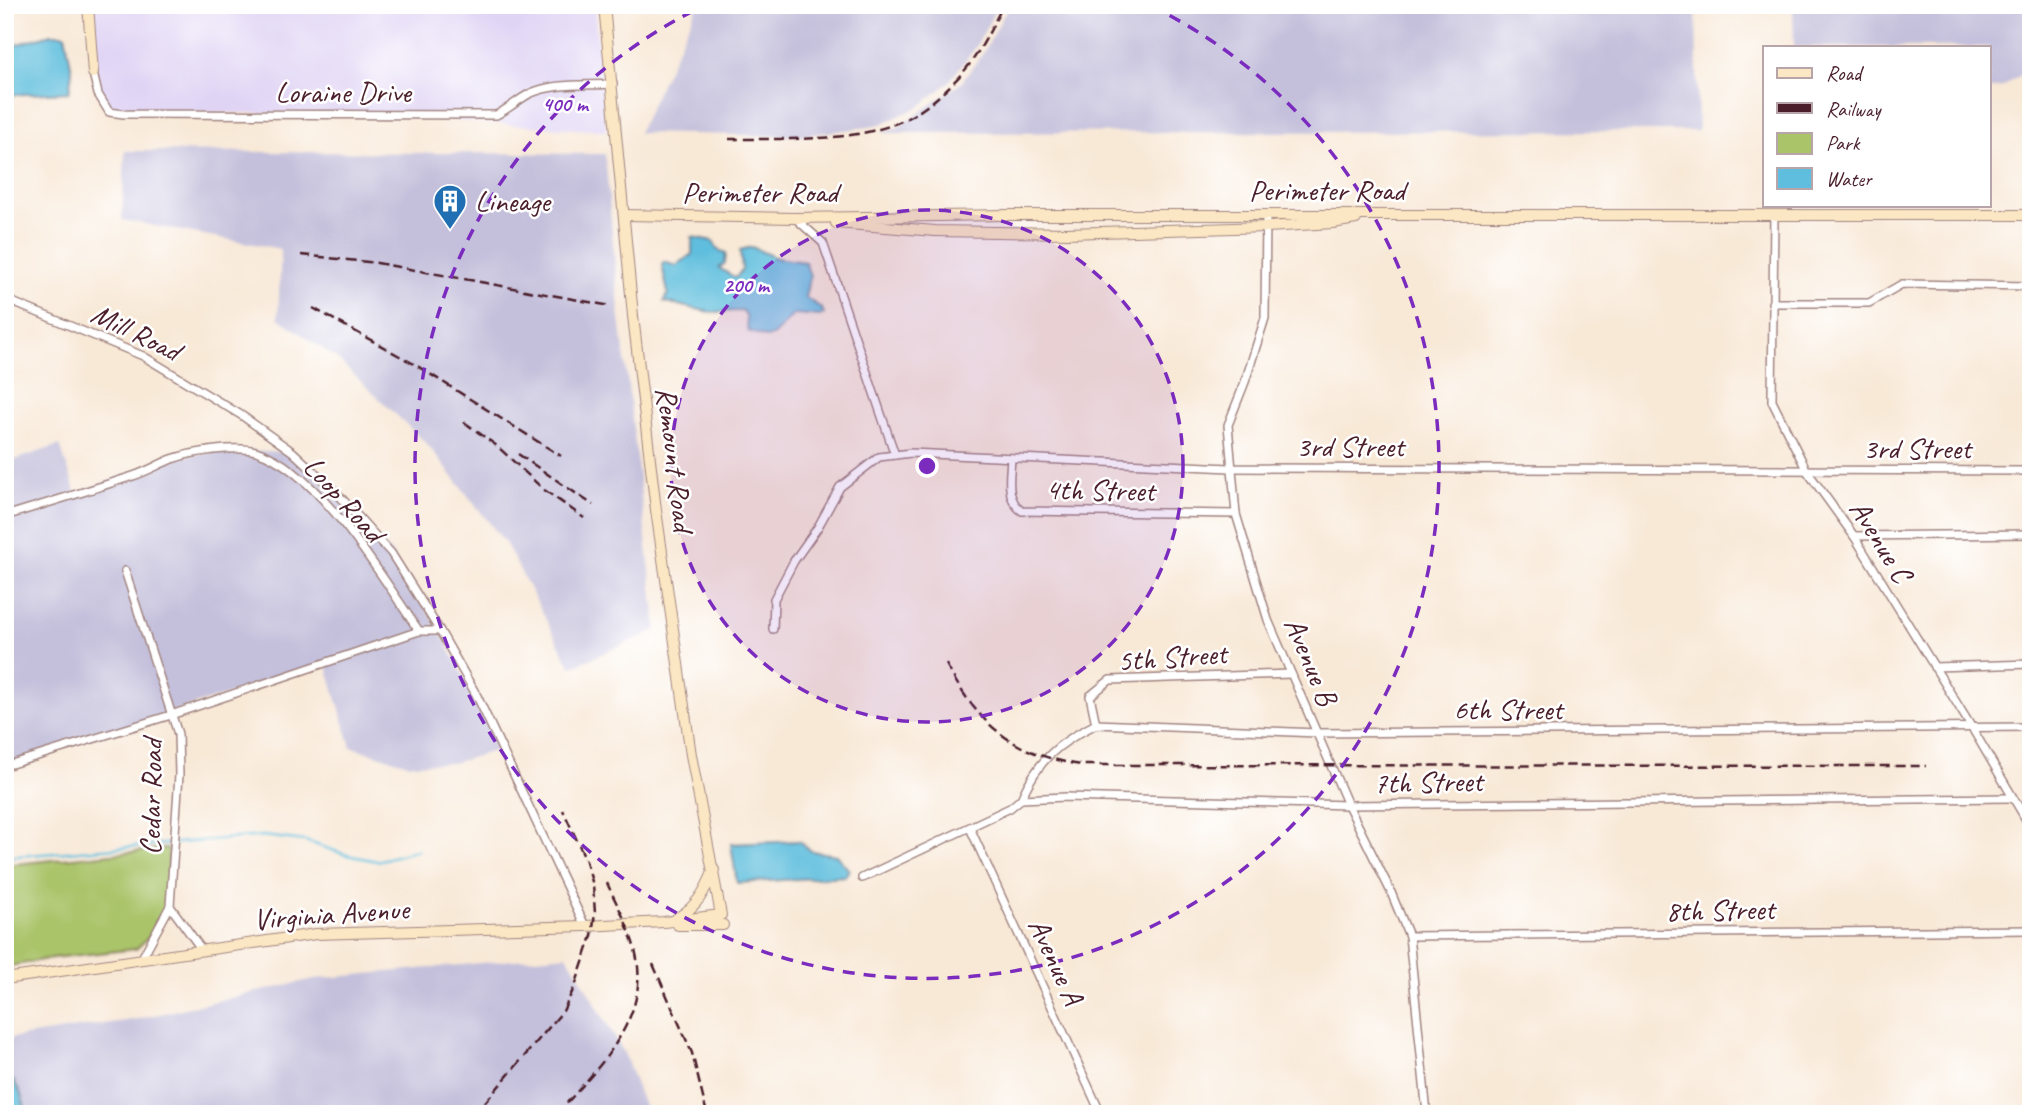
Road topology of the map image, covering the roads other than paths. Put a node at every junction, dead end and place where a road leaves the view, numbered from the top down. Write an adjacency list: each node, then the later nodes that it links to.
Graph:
1 (88, 5): 3 (street)
2 (604, 5): 4 (street, Remount Road)
3 (93, 73): 4 (street, Loraine Drive)
4 (612, 84): 6 (street, Remount Road)
5 (1774, 214): 9 (street, Perimeter Road); 10 (street, Perimeter Road); 17 (street, Avenue C)
6 (624, 215): 11 (street, Perimeter Road); 45 (street, Remount Road)
7 (1008, 215): 8 (street, Perimeter Road); 12 (street, Perimeter Road); 14 (street)
8 (1266, 215): 9 (street, Perimeter Road); 13 (street, Avenue B)
9 (1380, 215): 13 (street)
10 (2031, 215)
11 (795, 218): 12 (street, Perimeter Road); 18 (street)
12 (808, 218): 14 (street)
13 (1267, 227): 14 (street); 20 (street, Avenue B)
14 (1009, 232)
15 (2031, 286): 17 (street)
16 (5, 299): 30 (street, Mill Road)
17 (1772, 303): 21 (street, Avenue C)
18 (895, 455): 19 (street, 3rd Street); 28 (street, 3rd Street)
19 (1011, 458): 20 (street, 3rd Street); 23 (street, 4th Street)
20 (1230, 468): 21 (street, 3rd Street); 23 (street, Avenue B)
21 (1807, 471): 22 (street, 3rd Street); 26 (street, Avenue C)
22 (2031, 471)
23 (1236, 514): 33 (street, Avenue B)
24 (5, 516): 29 (street, Loop Road)
25 (2031, 534): 26 (street)
26 (1854, 536): 32 (street, Avenue C)
27 (125, 571): 34 (street, Cedar Road)
28 (773, 629)
29 (419, 631): 30 (street); 34 (street)
30 (440, 631): 50 (street)
31 (2031, 664): 32 (street)
32 (1934, 667): 37 (street, Avenue C)
33 (1291, 674): 35 (street, 5th Street); 38 (street, Avenue B)
34 (172, 715): 39 (street); 47 (street, Cedar Road)
35 (1096, 724): 38 (street, 6th Street); 41 (street, 6th Street)
36 (2031, 727): 37 (street, 6th Street)
37 (1972, 728): 38 (street, 6th Street); 40 (street, Avenue C)
38 (1317, 733): 42 (street, Avenue B)
39 (5, 766)
40 (2012, 798): 42 (street, 7th Street); 44 (street, Avenue C)
41 (1021, 799): 42 (street, 7th Street); 43 (street, 7th Street)
42 (1348, 806): 52 (street, Avenue B)
43 (970, 828): 46 (street, 7th Street); 56 (street, Avenue A)
44 (2031, 828)
45 (714, 870): 48 (street, Remount Road); 49 (street)
46 (862, 878)
47 (170, 906): 53 (street); 54 (street, Cedar Road)
48 (722, 920): 49 (street, Virginia Avenue)
49 (668, 921): 50 (street, Virginia Avenue)
50 (585, 926): 53 (street, Virginia Avenue)
51 (2031, 930): 52 (street, 8th Street)
52 (1409, 936): 57 (street, Avenue B)
53 (202, 950): 54 (street, Virginia Avenue)
54 (142, 958): 55 (street, Virginia Avenue)
55 (5, 979)
56 (1101, 1114)
57 (1427, 1114)

